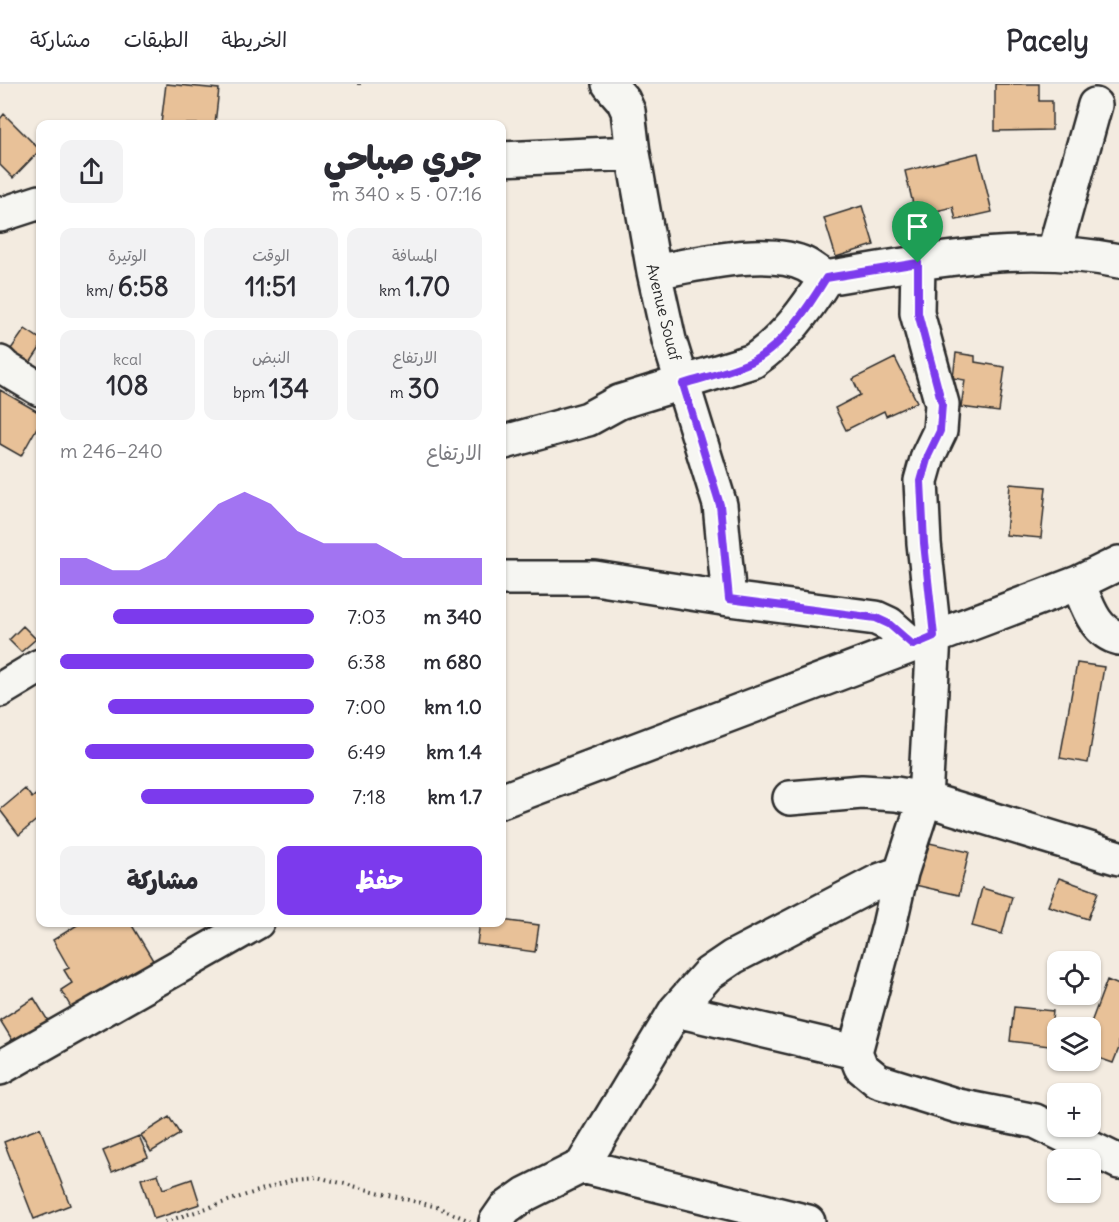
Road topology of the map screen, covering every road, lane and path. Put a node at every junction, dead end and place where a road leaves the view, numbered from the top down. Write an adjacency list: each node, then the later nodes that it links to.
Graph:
1 (609, 84): 3 (street, Avenue Souaf)
2 (1095, 105): 7 (street)
3 (633, 153): 4 (street); 10 (street, Avenue Souaf)
4 (506, 159)
5 (36, 203): 6 (street)
6 (0, 215)
7 (1054, 252): 8 (street); 9 (street)
8 (1119, 261)
9 (918, 263): 11 (street); 21 (street)
10 (654, 272): 11 (street); 13 (street, Avenue Souaf)
11 (826, 278): 13 (street)
12 (0, 363): 14 (street)
13 (683, 384): 15 (street); 19 (street, Avenue Souaf)
14 (36, 387)
15 (506, 442)
16 (1119, 562): 18 (street)
17 (506, 578): 19 (street)
18 (1078, 583): 20 (street); 21 (street)
19 (729, 599): 21 (street)
20 (1119, 638)
21 (923, 641): 25 (street); 26 (street)
22 (36, 668): 23 (street)
23 (0, 690)
24 (790, 798): 26 (street)
25 (506, 799)
26 (925, 799): 27 (street); 28 (street)
27 (1119, 858)
28 (901, 873): 30 (street); 31 (street)
29 (248, 927): 32 (street)
30 (676, 1010): 31 (street); 34 (street)
31 (855, 1052): 33 (street)
32 (0, 1068)
33 (1119, 1162)
34 (582, 1166): 37 (street); 38 (street)
35 (165, 1222): 36 (path)
36 (473, 1222)
37 (496, 1222)
38 (808, 1222)

